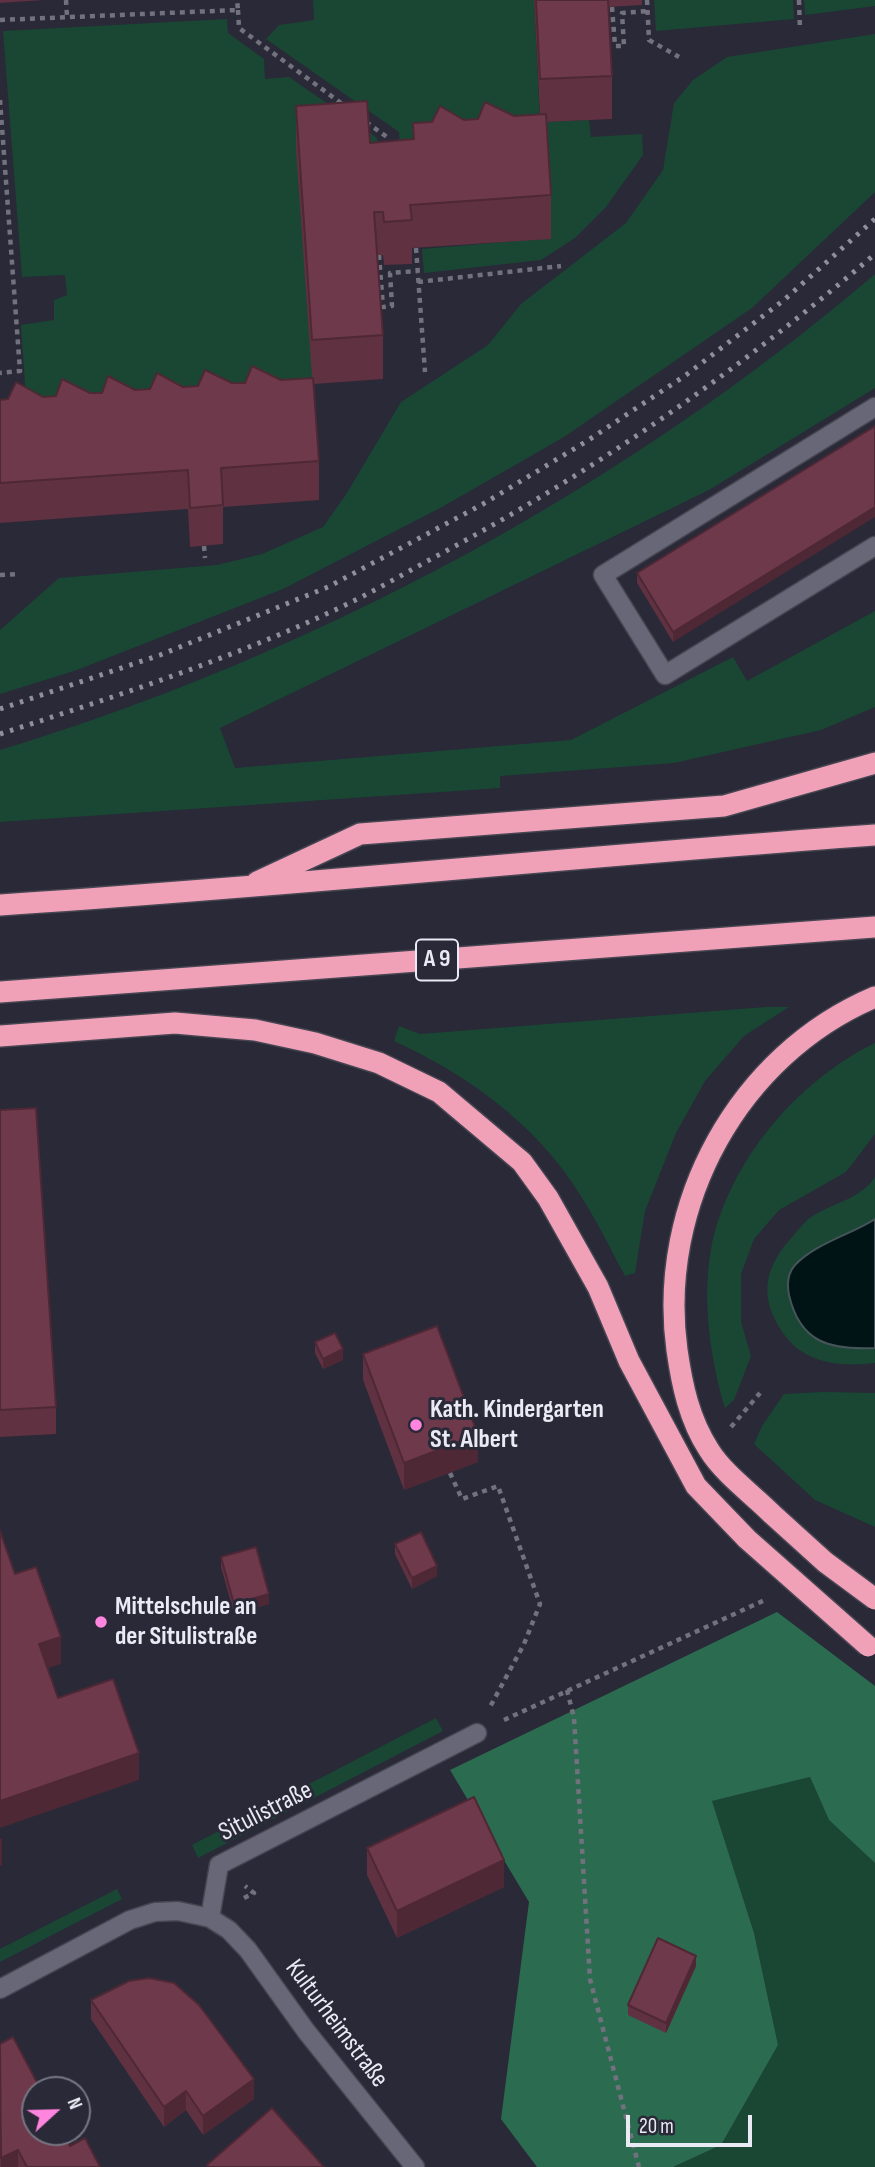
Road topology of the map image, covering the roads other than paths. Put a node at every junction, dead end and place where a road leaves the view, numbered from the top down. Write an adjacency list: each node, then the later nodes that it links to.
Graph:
1 (875, 407): 2 (street)
2 (875, 546)
3 (875, 763): 5 (highway)
4 (875, 835): 5 (highway)
5 (242, 889): 6 (highway)
6 (0, 905)
7 (875, 928): 8 (highway, A 9)
8 (0, 992)
9 (875, 997): 11 (highway, bridge)
10 (0, 1036): 12 (highway, bridge)
11 (875, 1599)
12 (872, 1648)
13 (477, 1733): 14 (street, Situlistraße)
14 (210, 1918): 15 (street); 16 (street, Kulturheimstraße)
15 (0, 1989)
16 (415, 2167)

